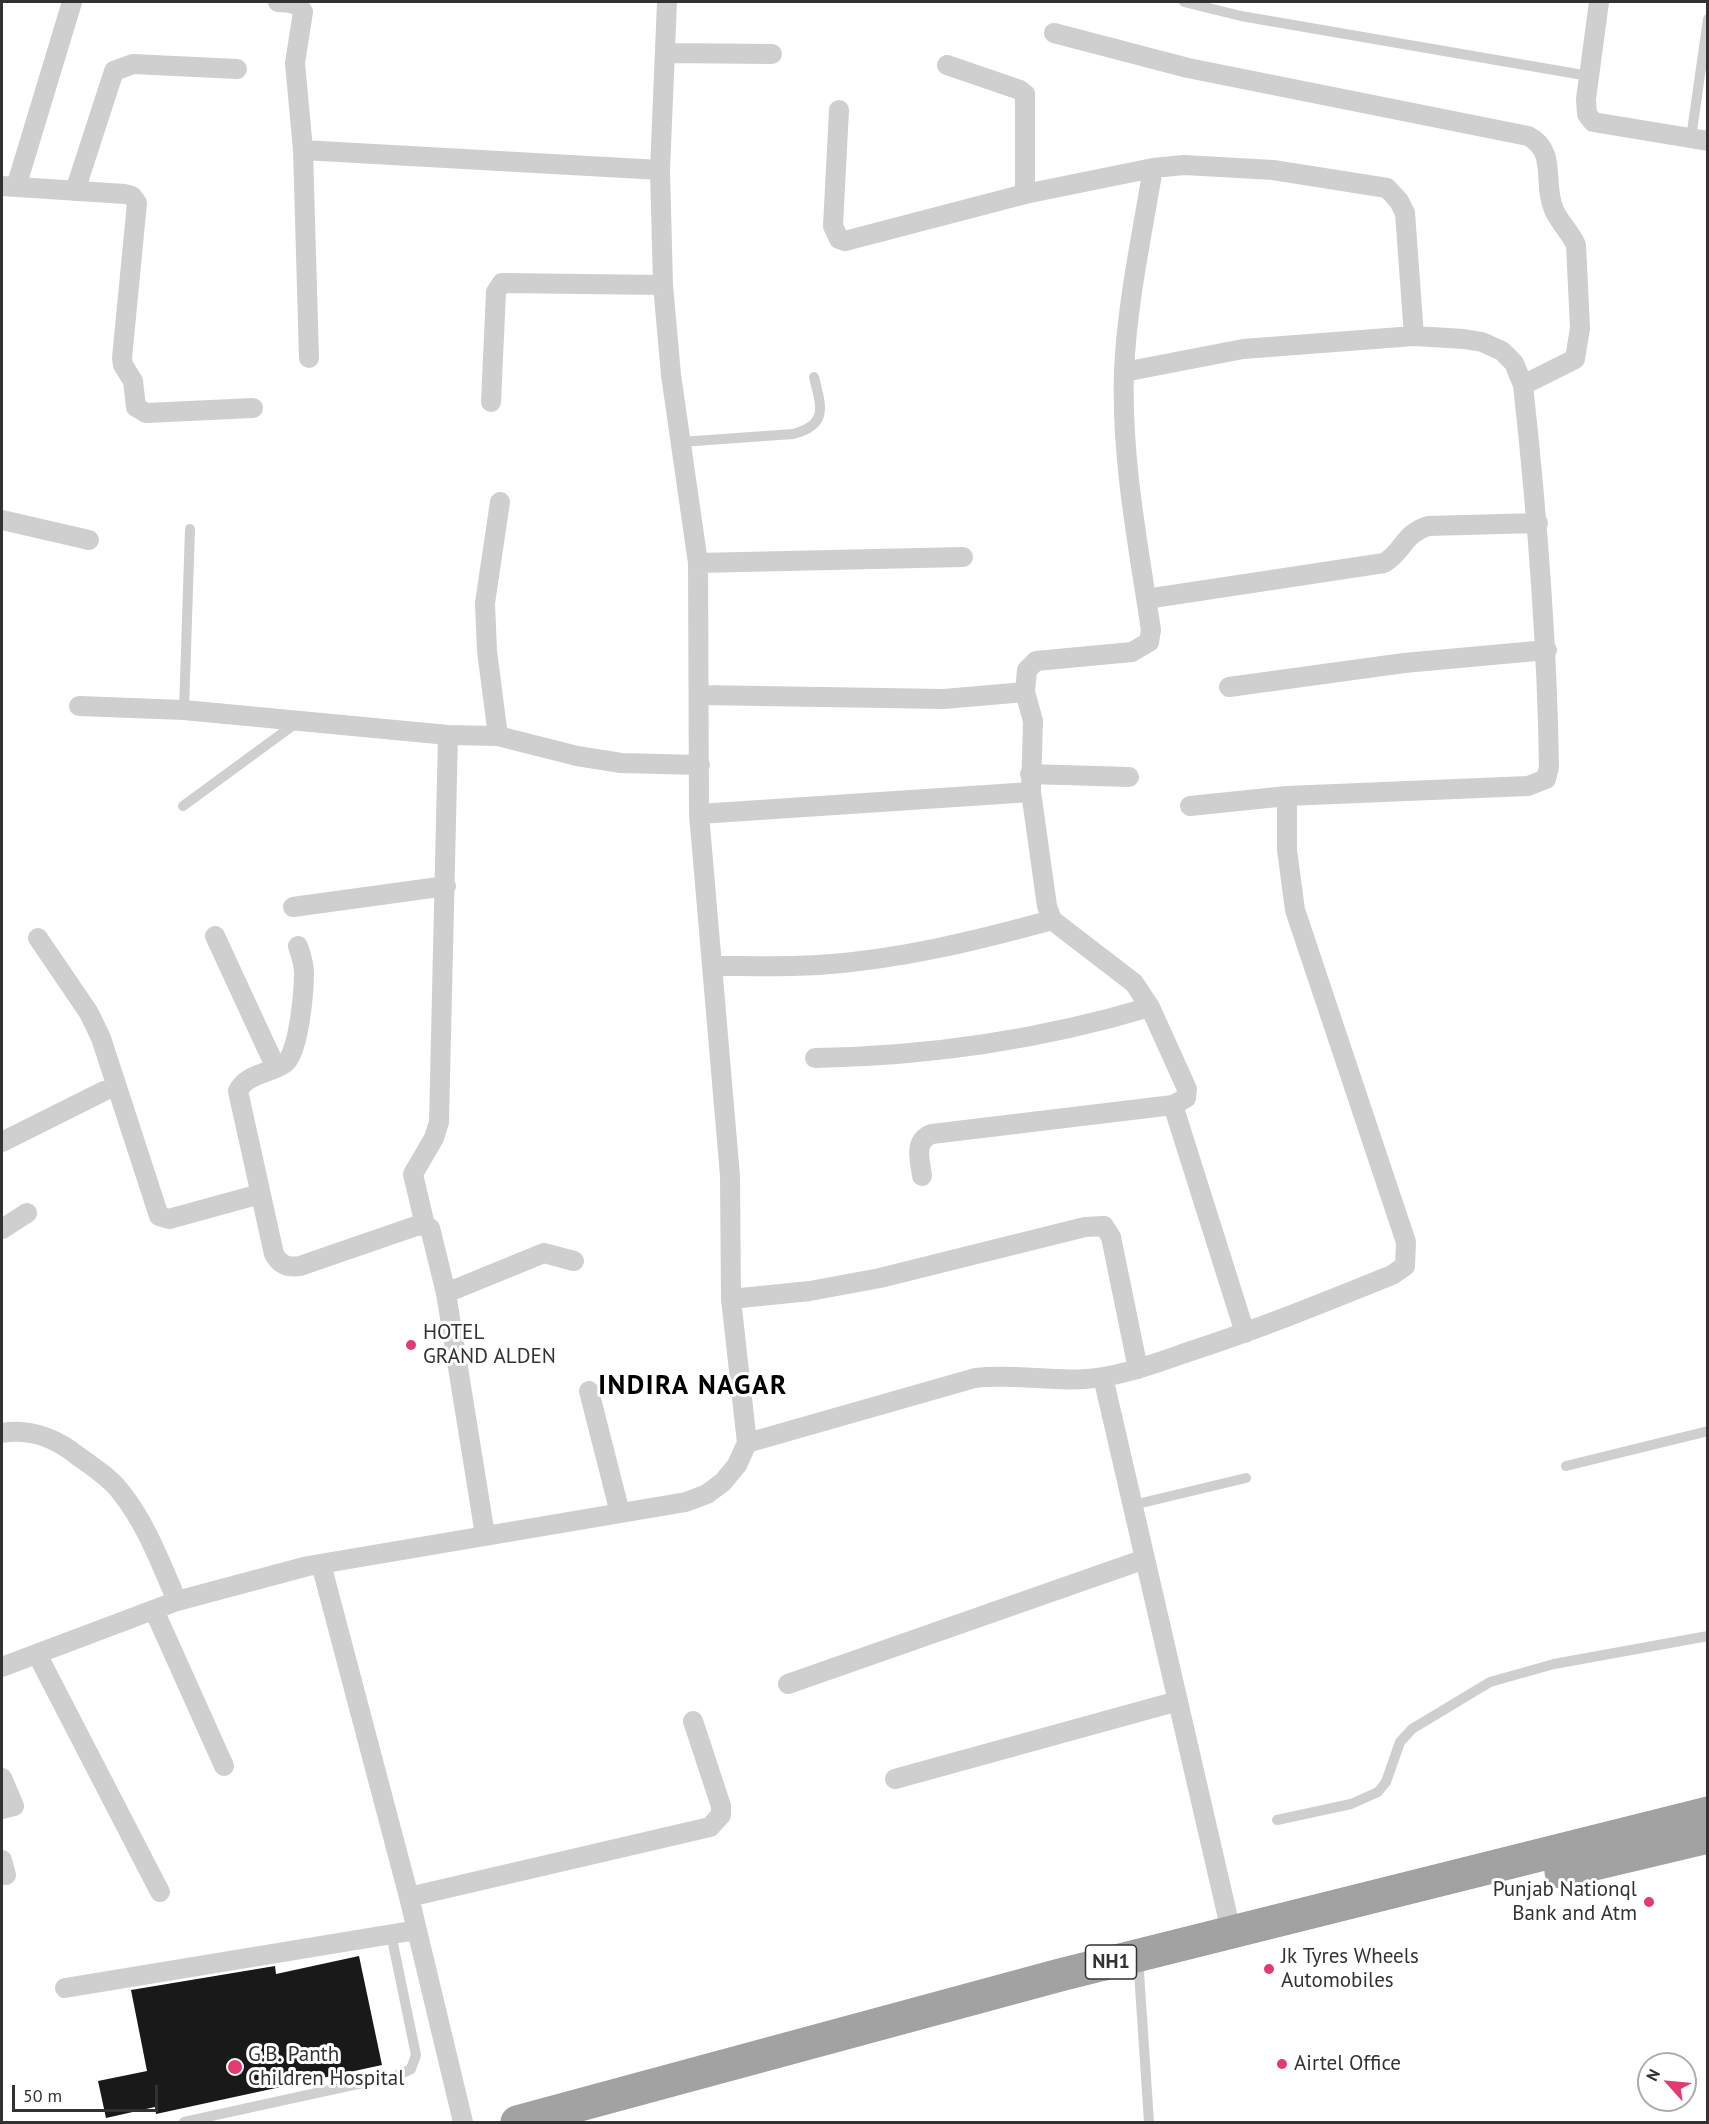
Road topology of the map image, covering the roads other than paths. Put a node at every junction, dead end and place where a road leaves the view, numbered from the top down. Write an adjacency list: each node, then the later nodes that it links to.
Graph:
1 (72, 2): 18 (street)
2 (278, 2): 15 (street)
3 (667, 2): 8 (street)
4 (1184, 2): 12 (lane)
5 (1599, 2): 12 (street)
6 (1707, 19): 14 (lane)
7 (1054, 33): 26 (street)
8 (665, 53): 9 (street); 17 (street)
9 (772, 54)
10 (948, 65): 20 (street)
11 (237, 69): 19 (street)
12 (1589, 75): 14 (street)
13 (840, 110): 20 (street)
14 (1699, 140)
15 (303, 150): 17 (street); 23 (street)
16 (1153, 168): 20 (street); 22 (street); 24 (street)
17 (660, 170): 21 (street)
18 (5, 186): 19 (street)
19 (75, 191): 28 (street)
20 (1025, 194)
21 (663, 285): 27 (street); 29 (street)
22 (1414, 336): 24 (street); 26 (street)
23 (309, 358)
24 (1124, 372): 37 (street)
25 (814, 377): 29 (lane)
26 (1523, 385): 32 (street)
27 (490, 402)
28 (253, 408)
29 (681, 442): 36 (street)
30 (500, 502): 46 (street)
31 (2, 520): 34 (street)
32 (1538, 524): 37 (street); 38 (street)
33 (190, 529): 43 (lane)
34 (89, 540)
35 (963, 557): 36 (street)
36 (698, 563): 41 (street)
37 (1146, 599): 40 (street)
38 (1547, 650): 39 (street); 50 (street)
39 (1230, 687)
40 (1025, 692): 41 (street); 49 (street)
41 (699, 695): 47 (street)
42 (79, 706): 43 (street)
43 (184, 710): 44 (street)
44 (300, 720): 45 (street); 51 (lane)
45 (448, 735): 46 (street); 54 (street)
46 (498, 736): 47 (street)
47 (700, 765): 53 (street)
48 (1129, 777): 49 (street)
49 (1031, 783): 53 (street); 56 (street)
50 (1287, 796): 52 (street); 75 (street)
51 (183, 806)
52 (1190, 806)
53 (699, 814): 60 (street)
54 (446, 886): 55 (street); 70 (street)
55 (293, 907)
56 (1052, 921): 60 (street); 61 (street)
57 (215, 936): 63 (street)
58 (38, 938): 68 (street)
59 (298, 946): 63 (street)
60 (712, 966): 74 (street)
61 (1150, 1007): 62 (street); 65 (street)
62 (815, 1058)
63 (276, 1068): 68 (street)
64 (104, 1091): 66 (street)
65 (1173, 1106): 67 (street); 75 (street)
66 (2, 1142)
67 (922, 1176)
68 (260, 1194): 70 (street)
69 (27, 1214): 71 (street)
70 (425, 1225): 73 (street)
71 (2, 1229)
72 (574, 1261): 73 (street)
73 (446, 1293): 86 (street)
74 (731, 1299): 76 (street); 81 (street)
75 (1245, 1333): 76 (street)
76 (1138, 1369): 77 (street)
77 (1103, 1377): 81 (street); 84 (street)
78 (589, 1390): 85 (street)
79 (1707, 1431): 82 (lane)
80 (2, 1433): 89 (street)
81 (747, 1443): 85 (street)
82 (1566, 1466)
83 (1246, 1478): 84 (lane)
84 (1133, 1505): 87 (street)
85 (620, 1513): 86 (street)
86 (485, 1535): 88 (street)
87 (1145, 1559): 94 (street); 95 (street)
88 (321, 1564): 89 (street); 105 (street)
89 (177, 1601): 90 (street)
90 (154, 1610): 92 (street); 97 (street)
91 (1707, 1636): 102 (lane)
92 (37, 1654): 93 (street); 104 (street)
93 (2, 1667)
94 (788, 1684)
95 (1178, 1701): 99 (street); 107 (street)
96 (693, 1721): 105 (street)
97 (224, 1766)
98 (2, 1778): 100 (street)
99 (895, 1779)
100 (2, 1809)
101 (1707, 1813): 107 (highway, NH1)
102 (1277, 1820)
103 (1707, 1837): 109 (highway, NH1)
104 (160, 1892)
105 (410, 1897): 106 (street)
106 (417, 1930): 108 (street); 112 (street)
107 (1231, 1931): 113 (highway, NH1)
108 (391, 1934): 110 (street); 111 (lane)
109 (1139, 1972): 114 (highway, NH1); 115 (lane)
110 (65, 1988)
111 (184, 2122)
112 (464, 2122)
113 (517, 2122)
114 (573, 2122)
115 (1149, 2122)

